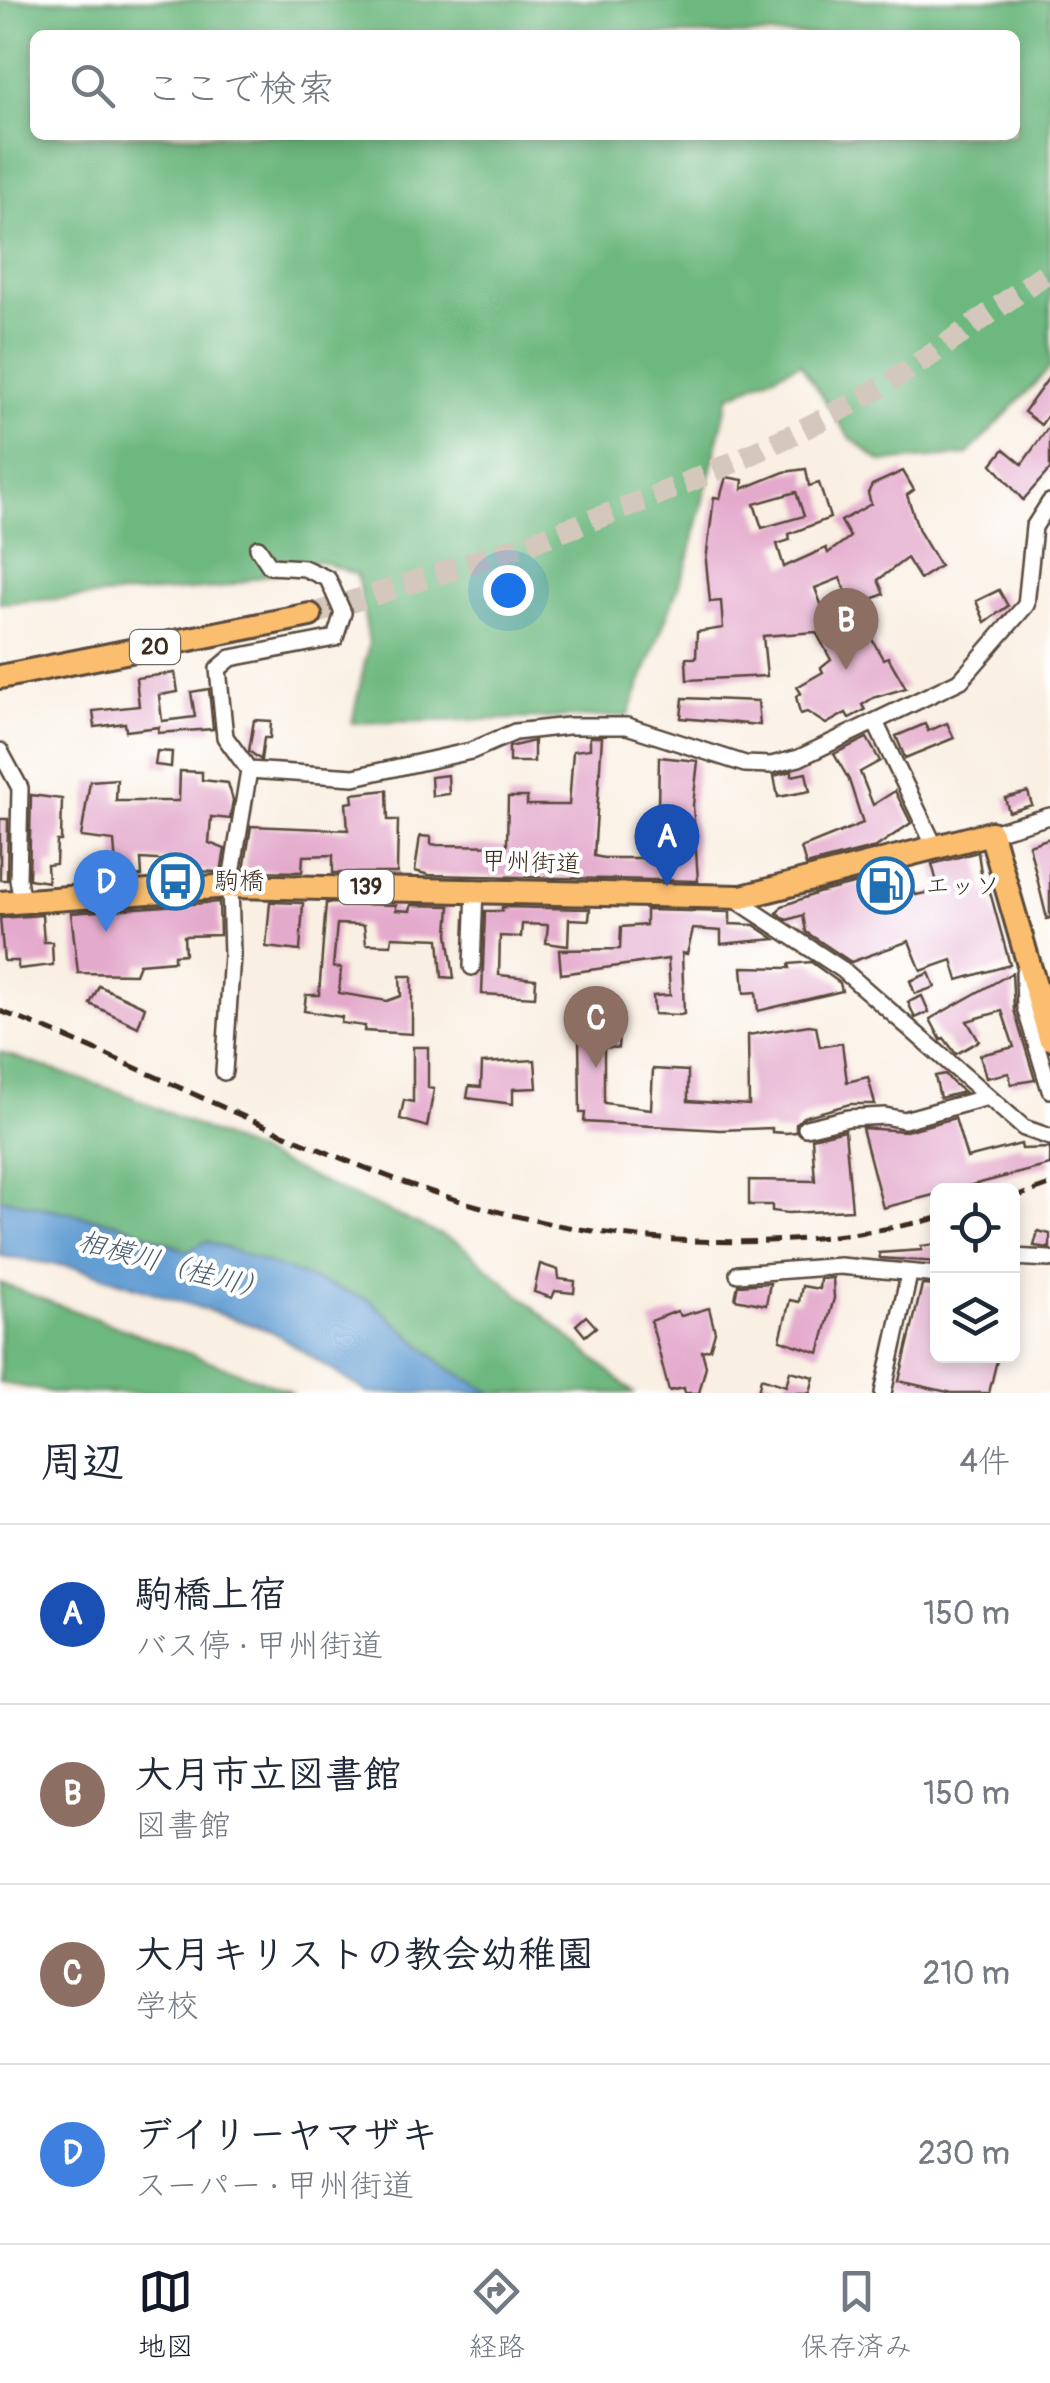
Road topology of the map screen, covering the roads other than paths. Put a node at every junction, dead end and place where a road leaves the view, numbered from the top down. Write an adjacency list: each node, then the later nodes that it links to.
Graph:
1 (1050, 502): 5 (street)
2 (258, 548): 7 (street)
3 (310, 616): 4 (highway, 20)
4 (0, 677)
5 (876, 724): 7 (street); 10 (street)
6 (0, 751): 14 (street)
7 (249, 770): 11 (street)
8 (1050, 816): 9 (street, 甲州街道)
9 (991, 833): 10 (highway, 甲州街道 / 139); 15 (highway)
10 (935, 847): 13 (highway, 甲州街道 / 139)
11 (230, 886): 12 (highway, 甲州街道 / 139); 14 (highway, 甲州街道 / 139); 19 (street)
12 (475, 888): 13 (highway, 甲州街道 / 139); 16 (street)
13 (732, 897): 21 (street)
14 (11, 903)
15 (1024, 948): 17 (street); 18 (highway); 20 (street)
16 (472, 967)
17 (1050, 992)
18 (1050, 1038)
19 (224, 1072)
20 (1050, 1090)
21 (988, 1097): 22 (street); 23 (street)
22 (806, 1128)
23 (1050, 1137)
24 (1020, 1257): 25 (street)
25 (1050, 1259)
26 (738, 1274): 27 (street)
27 (909, 1274): 28 (street); 29 (street)
28 (930, 1275)
29 (883, 1393)

